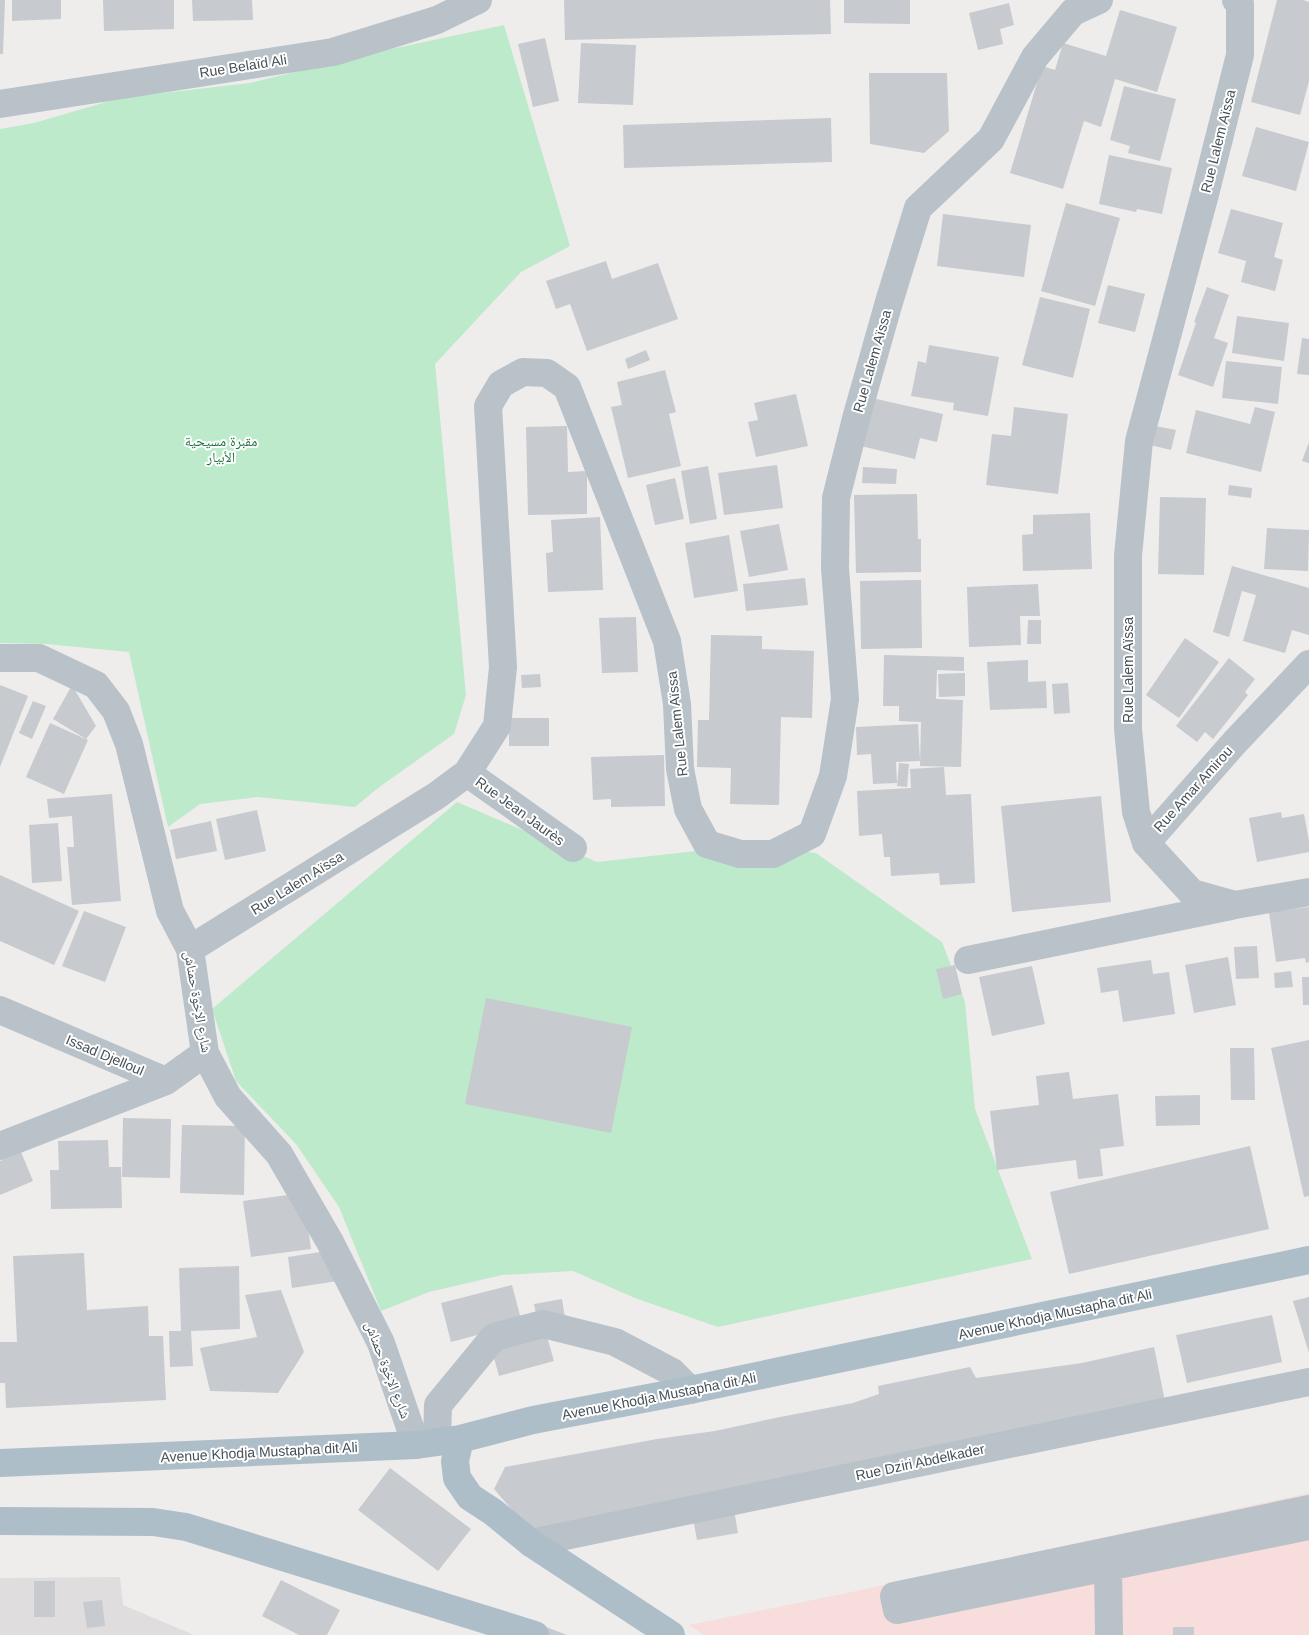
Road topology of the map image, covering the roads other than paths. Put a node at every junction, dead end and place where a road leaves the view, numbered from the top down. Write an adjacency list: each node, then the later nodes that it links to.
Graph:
1 (478, 0): 4 (street, Rue Belaïd Ali)
2 (1099, 0): 7 (street, Rue Lalem Aïssa)
3 (1236, 0): 8 (street, Rue Lalem Aïssa)
4 (0, 104)
5 (0, 658): 12 (street, شارع الإخوة حمناش)
6 (1309, 664): 8 (street, Rue Amar Amirou)
7 (467, 773): 9 (street, Rue Jean Jaurès); 12 (street, Rue Lalem Aïssa)
8 (1146, 843): 11 (street, Rue Amar Amirou)
9 (573, 848)
10 (1309, 892): 11 (street, Rue Amar Amirou)
11 (1235, 905): 13 (street)
12 (190, 949): 15 (street, شارع الإخوة حمناش)
13 (968, 960)
14 (0, 1010): 16 (street, Issad Djelloul)
15 (205, 1053): 16 (street); 21 (street, شارع الإخوة حمناش)
16 (166, 1081): 17 (street)
17 (0, 1146)
18 (1309, 1260): 20 (main road, Avenue Khodja Mustapha dit Ali)
19 (1309, 1382): 26 (street, Rue Dziri Abdelkader)
20 (690, 1390): 21 (main road, Avenue Khodja Mustapha dit Ali); 21 (street)
21 (438, 1441): 22 (main road, Avenue Khodja Mustapha dit Ali); 26 (main road)
22 (0, 1463)
23 (1309, 1509): 27 (street)
24 (0, 1521): 28 (main road)
25 (1309, 1526): 27 (street)
26 (531, 1543): 29 (main road)
27 (1108, 1567): 30 (street)
28 (535, 1635)
29 (671, 1635)
30 (1109, 1635)

